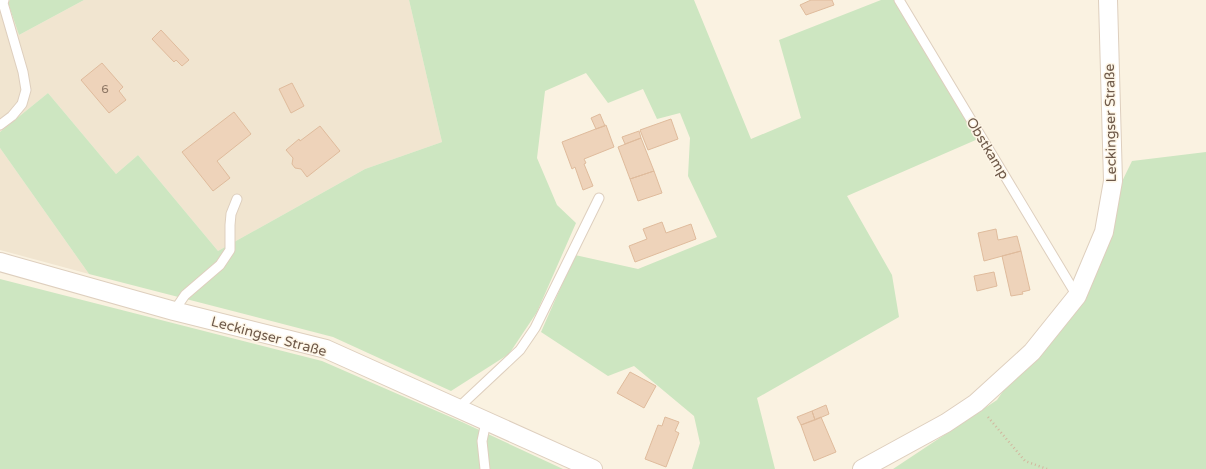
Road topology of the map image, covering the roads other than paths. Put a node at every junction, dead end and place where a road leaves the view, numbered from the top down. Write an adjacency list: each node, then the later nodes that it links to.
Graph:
1 (4, 0): 4 (lane)
2 (899, 0): 8 (lane, Obstkamp)
3 (1108, 0): 8 (street, Leckingser Straße)
4 (0, 125)
5 (599, 198): 10 (lane)
6 (237, 199): 9 (lane)
7 (0, 262): 9 (street, Leckingser Straße)
8 (1077, 296): 14 (street, Leckingser Straße)
9 (174, 311): 10 (street, Leckingser Straße)
10 (457, 409): 11 (street, Leckingser Straße)
11 (486, 422): 12 (lane); 13 (street, Leckingser Straße)
12 (485, 469)
13 (593, 469)
14 (862, 469)

